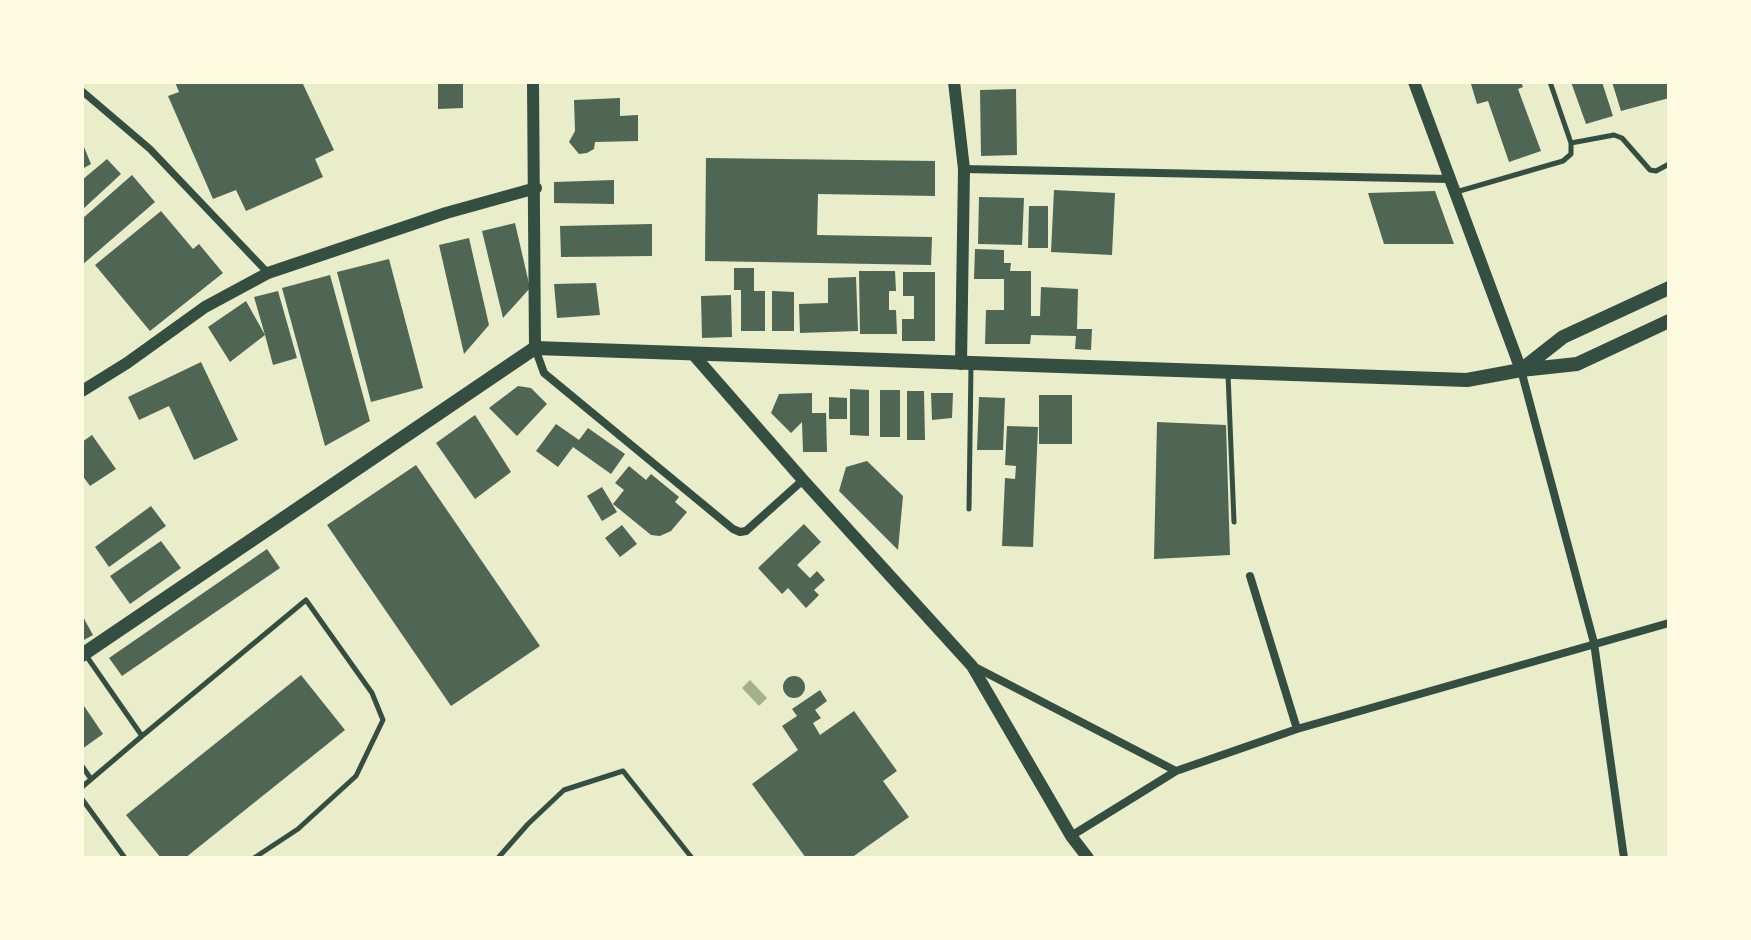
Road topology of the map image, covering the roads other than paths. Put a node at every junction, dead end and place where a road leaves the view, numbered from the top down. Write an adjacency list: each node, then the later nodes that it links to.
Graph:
1 (533, 82): 2 (lane); 11 (street)
2 (542, 82)
3 (954, 82): 9 (street)
4 (1414, 82): 10 (street)
5 (1550, 82): 7 (lane)
6 (82, 91): 13 (street)
7 (1571, 143): 8 (lane); 12 (lane)
8 (1669, 164)
9 (964, 169): 10 (street); 18 (street)
10 (1450, 179): 12 (street)
11 (536, 188): 13 (street); 16 (street)
12 (1455, 192): 19 (street)
13 (268, 273): 21 (street)
14 (1669, 288): 19 (main road)
15 (1669, 321): 19 (main road)
16 (535, 348): 17 (main road); 22 (street); 28 (main road)
17 (692, 353): 18 (main road); 22 (street)
18 (966, 364): 20 (main road); 23 (lane)
19 (1521, 370): 20 (main road); 27 (street)
20 (1228, 373): 24 (lane)
21 (82, 391)
22 (803, 480): 29 (street)
23 (969, 509)
24 (1234, 522)
25 (1250, 576): 30 (street)
26 (1669, 623): 27 (street)
27 (1594, 643): 30 (street); 43 (street)
28 (83, 654): 31 (lane)
29 (972, 666): 33 (street); 37 (street)
30 (1297, 729): 33 (street)
31 (142, 736): 34 (lane); 39 (lane)
32 (82, 766): 34 (lane)
33 (1176, 771): 37 (street)
34 (91, 779): 35 (lane)
35 (82, 787)
36 (82, 799): 38 (lane)
37 (1071, 836): 42 (street)
38 (125, 858)
39 (254, 858)
40 (498, 858): 41 (lane)
41 (692, 858)
42 (1088, 858)
43 (1624, 858)

